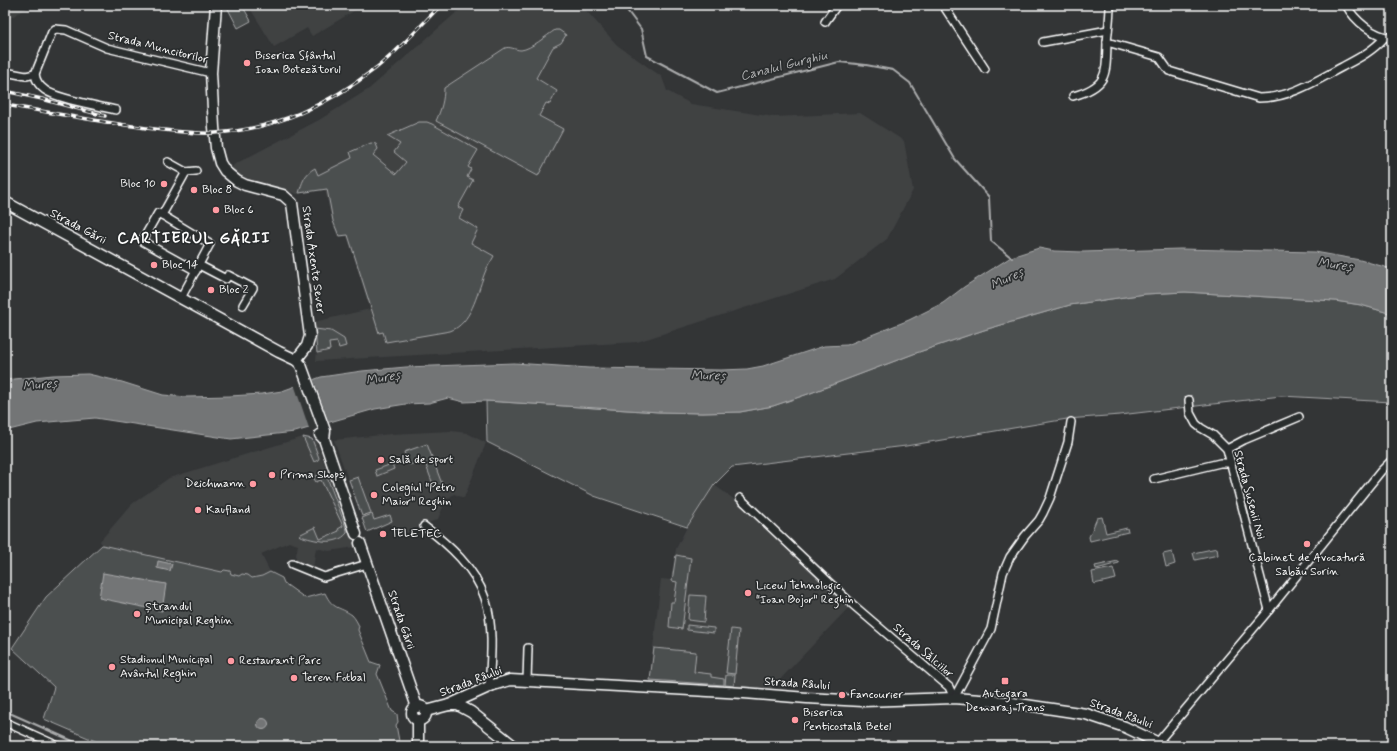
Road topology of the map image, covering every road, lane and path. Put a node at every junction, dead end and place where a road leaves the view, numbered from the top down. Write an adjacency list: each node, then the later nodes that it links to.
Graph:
1 (216, 5): 13 (main road, Strada Axente Sever)
2 (837, 5): 6 (street)
3 (943, 5): 11 (street)
4 (1110, 5): 7 (street)
5 (1346, 5): 8 (street)
6 (825, 22)
7 (1108, 30): 9 (street); 10 (street)
8 (1388, 38): 10 (street)
9 (1042, 42)
10 (1108, 42): 15 (street)
11 (985, 69)
12 (5, 72): 14 (street)
13 (212, 73): 14 (street, Strada Muncitorilor); 25 (main road, Strada Axente Sever)
14 (35, 74): 16 (street)
15 (1072, 96)
16 (116, 110)
17 (168, 162): 19 (street)
18 (196, 171): 19 (street)
19 (186, 172): 21 (street)
20 (5, 202): 23 (main road, Strada Gării)
21 (162, 215): 22 (street); 22 (street)
22 (198, 268): 23 (street); 24 (street)
23 (181, 298): 25 (main road, Strada Gării)
24 (243, 305)
25 (297, 364): 36 (main road, Strada Gării)
26 (1189, 400): 29 (street, Strada Susenii Noi)
27 (1299, 416): 29 (street)
28 (1071, 422): 41 (street, Strada Sălciilor)
29 (1227, 449): 31 (street, Strada Susenii Noi)
30 (1392, 460): 37 (street)
31 (1231, 463): 32 (street); 37 (street, Strada Susenii Noi)
32 (1154, 479)
33 (740, 498): 41 (street, Strada Sălciilor)
34 (424, 526): 40 (street)
35 (292, 564): 36 (street)
36 (367, 564): 43 (main road, Strada Gării)
37 (1269, 610): 45 (street)
38 (528, 648): 39 (street)
39 (527, 681): 40 (main road, Strada Râului); 41 (main road, Strada Râului)
40 (490, 686): 42 (main road, Strada Râului)
41 (954, 698): 45 (main road, Strada Râului)
42 (449, 705): 43 (main road, Strada Râului); 48 (main road)
43 (421, 709): 47 (main road, Strada Gării)
44 (5, 722): 46 (street)
45 (1161, 744)
46 (58, 746)
47 (418, 746)
48 (514, 746)

